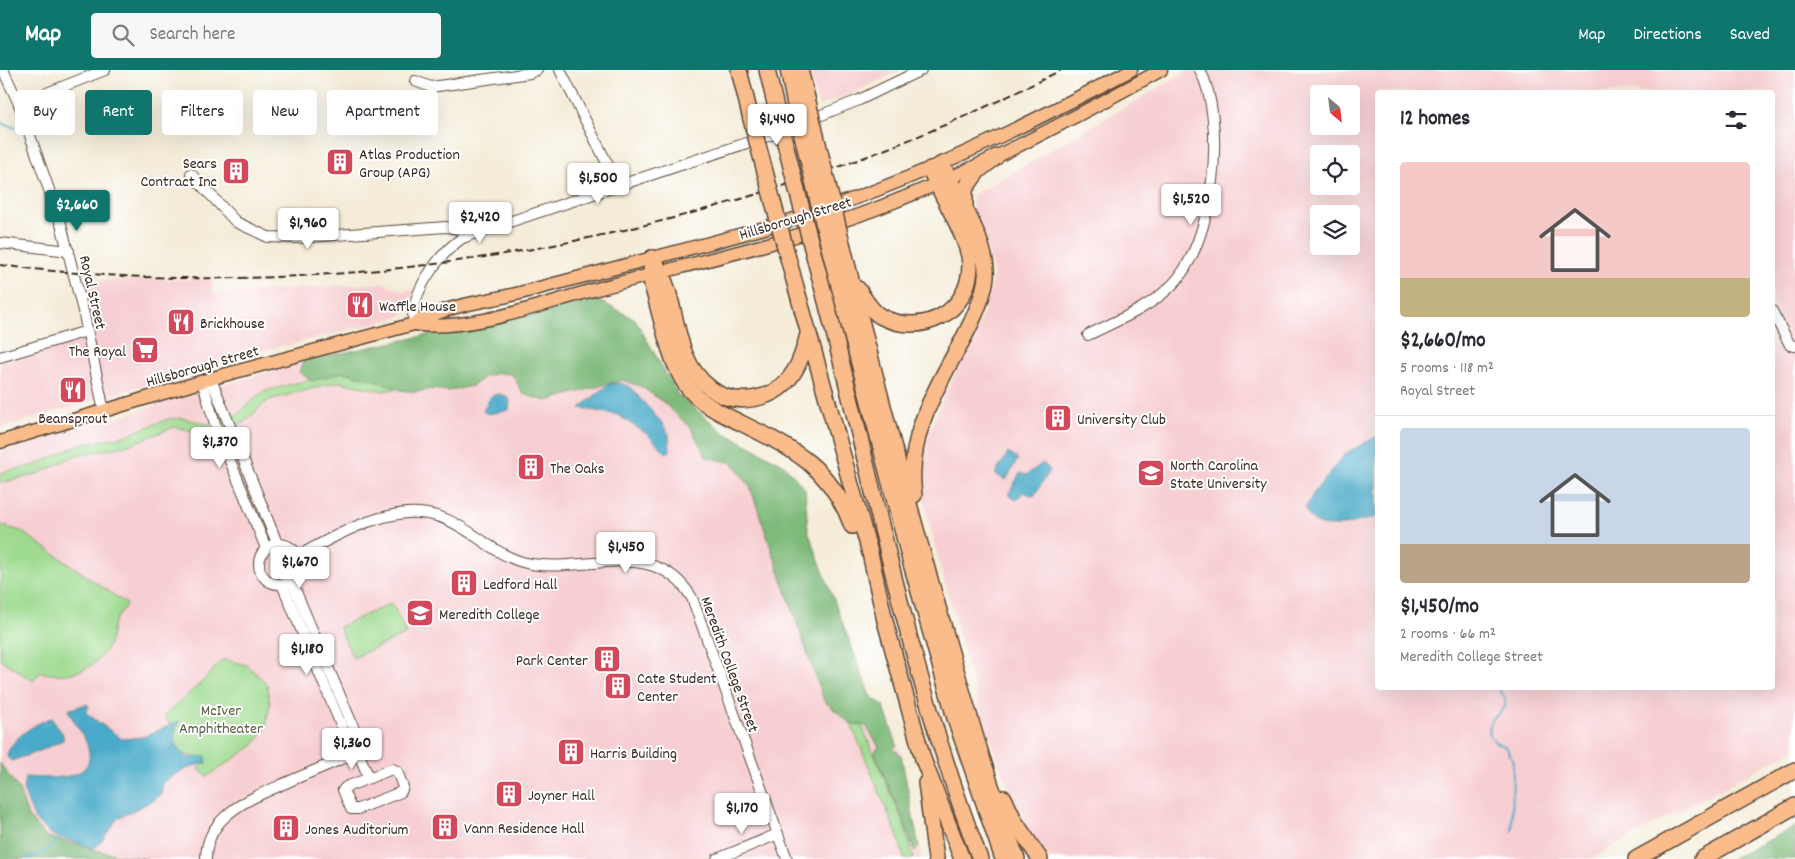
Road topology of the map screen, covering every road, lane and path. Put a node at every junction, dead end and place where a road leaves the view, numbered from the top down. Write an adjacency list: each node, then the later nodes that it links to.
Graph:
1 (3, 70): 15 (street, Royal Street)
2 (104, 70): 14 (street)
3 (537, 70): 13 (street)
4 (560, 70): 22 (street)
5 (740, 70): 34 (highway, bridge)
6 (767, 70): 63 (highway, bridge)
7 (788, 70): 16 (highway)
8 (800, 70): 16 (highway)
9 (921, 70): 22 (street)
10 (1131, 70): 19 (main road, Hillsborough Street)
11 (1161, 70): 18 (main road, Hillsborough Street)
12 (1200, 70): 35 (street)
13 (415, 81)
14 (54, 90)
15 (15, 96)
16 (803, 108): 26 (highway, bridge)
17 (30, 135): 27 (street, Royal Street)
18 (996, 157): 21 (main road, Hillsborough Street); 23 (highway)
19 (936, 167): 21 (highway); 28 (main road, Hillsborough Street)
20 (191, 174): 24 (street)
21 (942, 182): 23 (highway); 29 (main road, Hillsborough Street); 30 (highway)
22 (618, 185): 24 (street)
23 (965, 206): 44 (highway)
24 (466, 236): 32 (street)
25 (0, 243): 27 (street)
26 (836, 249): 30 (highway); 64 (highway)
27 (69, 251): 33 (street, Royal Street)
28 (652, 258): 29 (highway); 32 (main road, Hillsborough Street)
29 (657, 273): 32 (main road, Hillsborough Street); 34 (highway); 48 (highway)
30 (850, 278): 44 (highway)
31 (1775, 316): 36 (street)
32 (414, 324): 38 (main road, Hillsborough Street)
33 (87, 330): 37 (street); 39 (street, Royal Street)
34 (808, 330): 48 (highway)
35 (1088, 335)
36 (1795, 346)
37 (0, 356)
38 (206, 380): 39 (main road, Hillsborough Street); 41 (street); 42 (street)
39 (104, 411): 40 (main road, Hillsborough Street)
40 (0, 442)
41 (266, 516): 42 (street); 43 (street)
42 (255, 520): 45 (street)
43 (277, 543): 45 (street); 46 (street)
44 (921, 546): 51 (highway)
45 (266, 548): 47 (street)
46 (298, 556): 47 (street); 57 (street, Meredith College Street)
47 (287, 582): 49 (street); 50 (street)
48 (885, 621): 53 (highway)
49 (317, 637): 50 (street); 52 (street)
50 (306, 642): 52 (street)
51 (980, 747): 65 (highway); 66 (highway)
52 (358, 752): 55 (street); 58 (street)
53 (923, 759): 61 (highway); 62 (highway)
54 (1795, 770): 67 (highway)
55 (369, 778): 55 (street)
56 (1791, 809): 68 (highway)
57 (778, 834): 59 (street); 60 (street, Meredith College Street)
58 (206, 859)
59 (716, 859)
60 (787, 859)
61 (936, 859)
62 (962, 859)
63 (980, 859)
64 (1003, 859)
65 (1018, 859)
66 (1040, 859)
67 (1636, 859)
68 (1702, 859)

